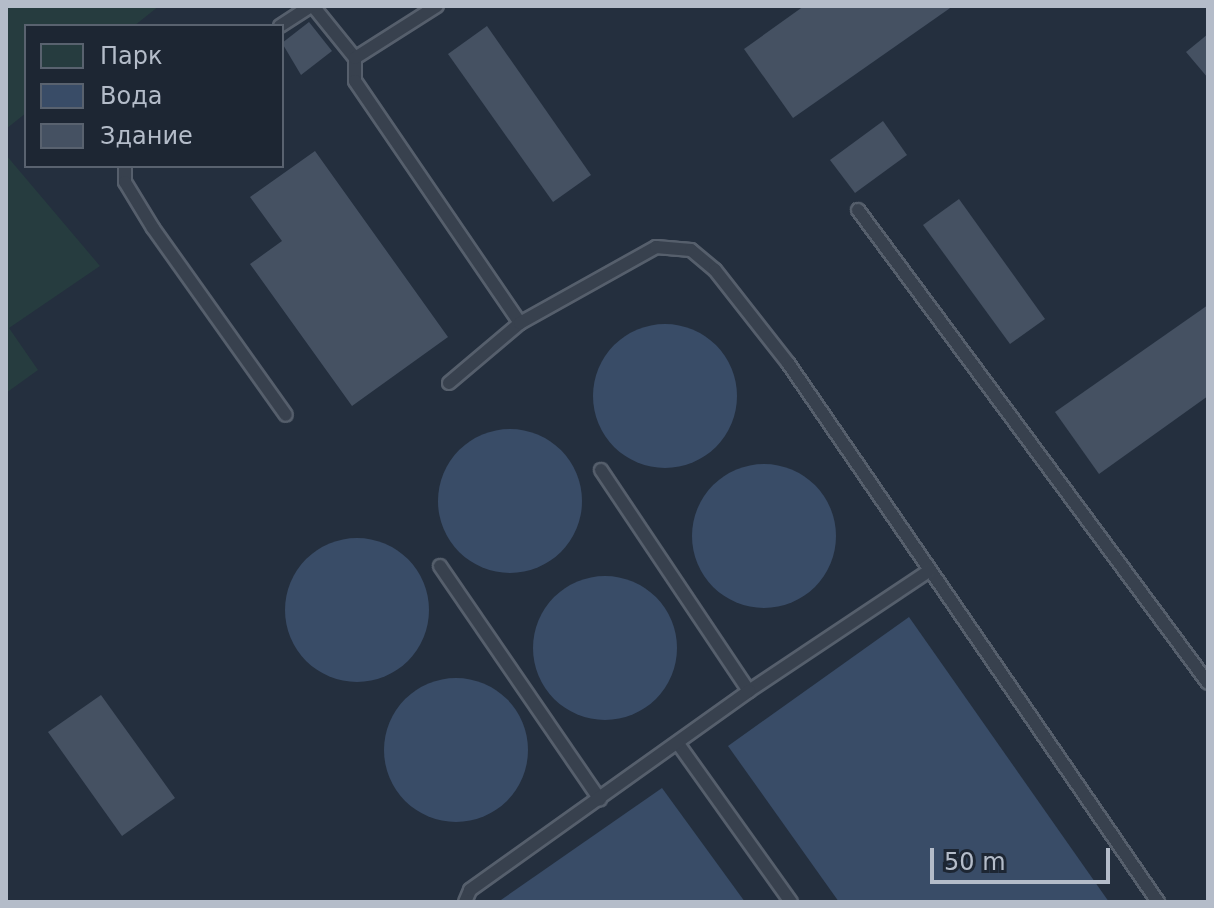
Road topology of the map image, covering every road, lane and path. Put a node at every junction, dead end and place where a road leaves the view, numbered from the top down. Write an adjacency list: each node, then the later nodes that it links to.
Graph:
1 (312, 6): 3 (lane); 4 (lane)
2 (437, 6): 4 (lane)
3 (283, 24)
4 (355, 58): 7 (lane)
5 (125, 168): 9 (lane)
6 (858, 210): 13 (lane)
7 (520, 323): 8 (lane); 12 (lane)
8 (449, 383)
9 (286, 415)
10 (601, 470): 14 (lane)
11 (440, 566): 16 (lane)
12 (929, 571): 14 (lane); 19 (lane)
13 (1208, 683)
14 (749, 691): 15 (lane)
15 (679, 745): 16 (lane); 18 (lane)
16 (600, 800): 17 (lane)
17 (465, 902)
18 (791, 902)
19 (1158, 902)

